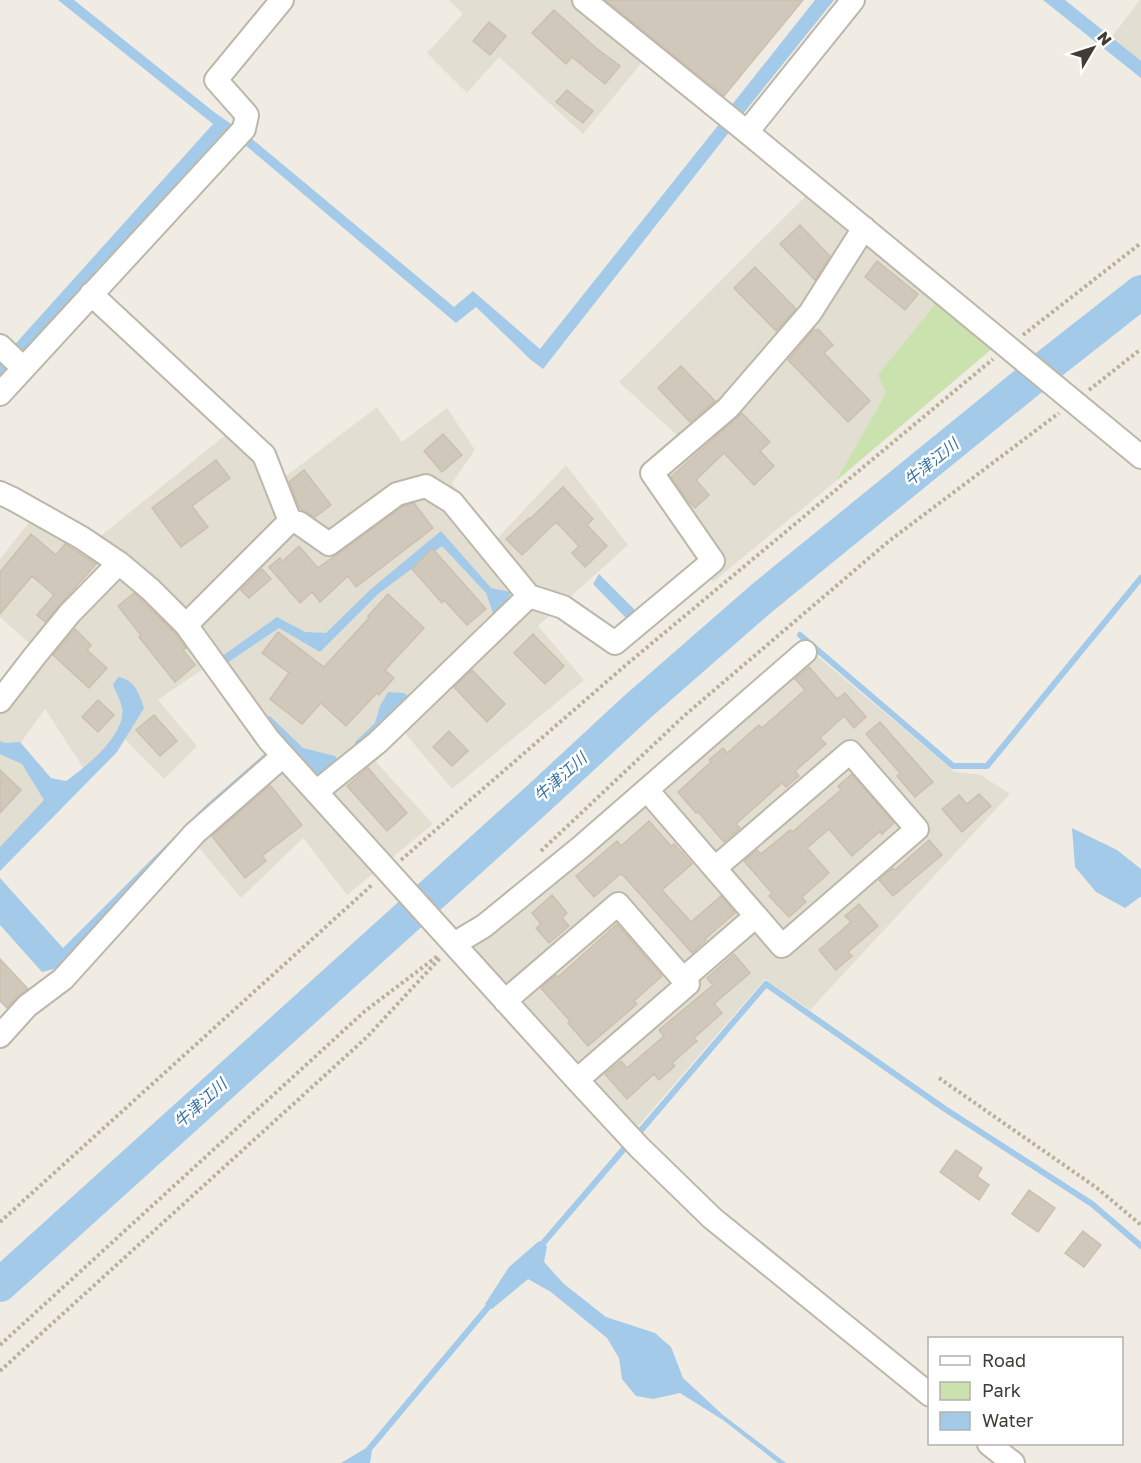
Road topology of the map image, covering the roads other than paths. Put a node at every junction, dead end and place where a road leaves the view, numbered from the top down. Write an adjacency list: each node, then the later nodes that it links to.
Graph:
1 (282, 0): 6 (street)
2 (584, 0): 4 (street)
3 (853, 0): 4 (street)
4 (747, 132): 5 (street)
5 (864, 228): 10 (street); 14 (street)
6 (91, 294): 8 (street); 12 (street)
7 (2, 348): 8 (street)
8 (23, 368): 9 (street)
9 (0, 394)
10 (1141, 457)
11 (0, 493): 13 (street)
12 (290, 521): 14 (street); 15 (street)
13 (119, 563): 15 (street); 17 (street)
14 (529, 596): 20 (street)
15 (186, 625): 18 (street)
16 (805, 652): 19 (street)
17 (0, 701)
18 (276, 748): 20 (street); 26 (street)
19 (647, 790): 21 (street); 23 (street)
20 (315, 792): 23 (street)
21 (715, 868): 22 (street); 22 (street)
22 (756, 916): 24 (street)
23 (454, 944): 25 (street)
24 (683, 979): 25 (street); 27 (street)
25 (506, 1001): 27 (street)
26 (0, 1036)
27 (577, 1080): 28 (street)
28 (928, 1393)
29 (991, 1445): 30 (street)
30 (1013, 1463)

